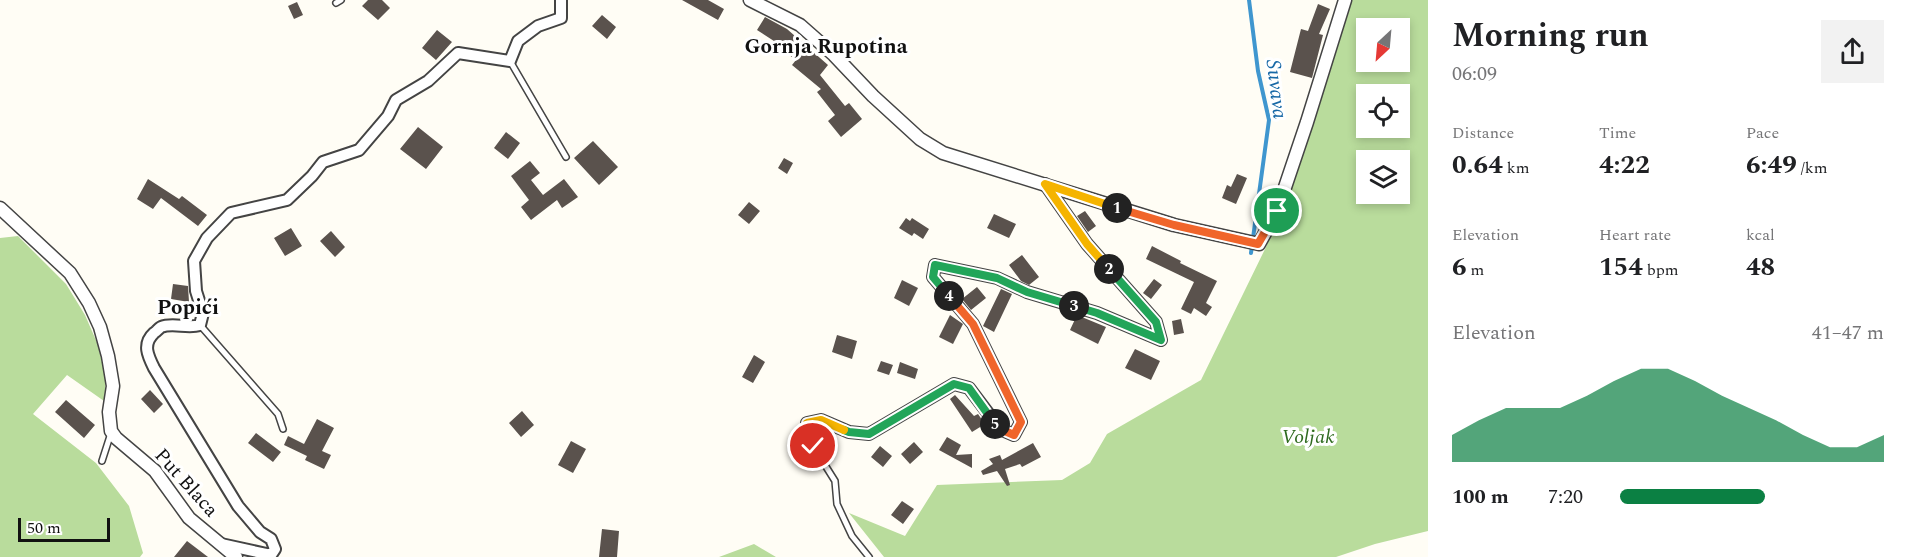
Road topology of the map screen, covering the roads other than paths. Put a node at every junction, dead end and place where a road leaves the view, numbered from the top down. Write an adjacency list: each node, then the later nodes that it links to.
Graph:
1 (561, 0): 4 (street)
2 (750, 0): 6 (street)
3 (1345, 0): 6 (street)
4 (510, 61): 5 (lane); 8 (street)
5 (566, 157)
6 (1045, 184): 9 (street)
7 (0, 208): 11 (street)
8 (200, 325): 10 (lane); 13 (street)
9 (807, 423): 15 (lane)
10 (283, 429)
11 (111, 431): 12 (lane); 13 (street, Put Blaca)
12 (102, 461)
13 (218, 543): 14 (street, Put Blaca)
14 (236, 557)
15 (869, 557)

